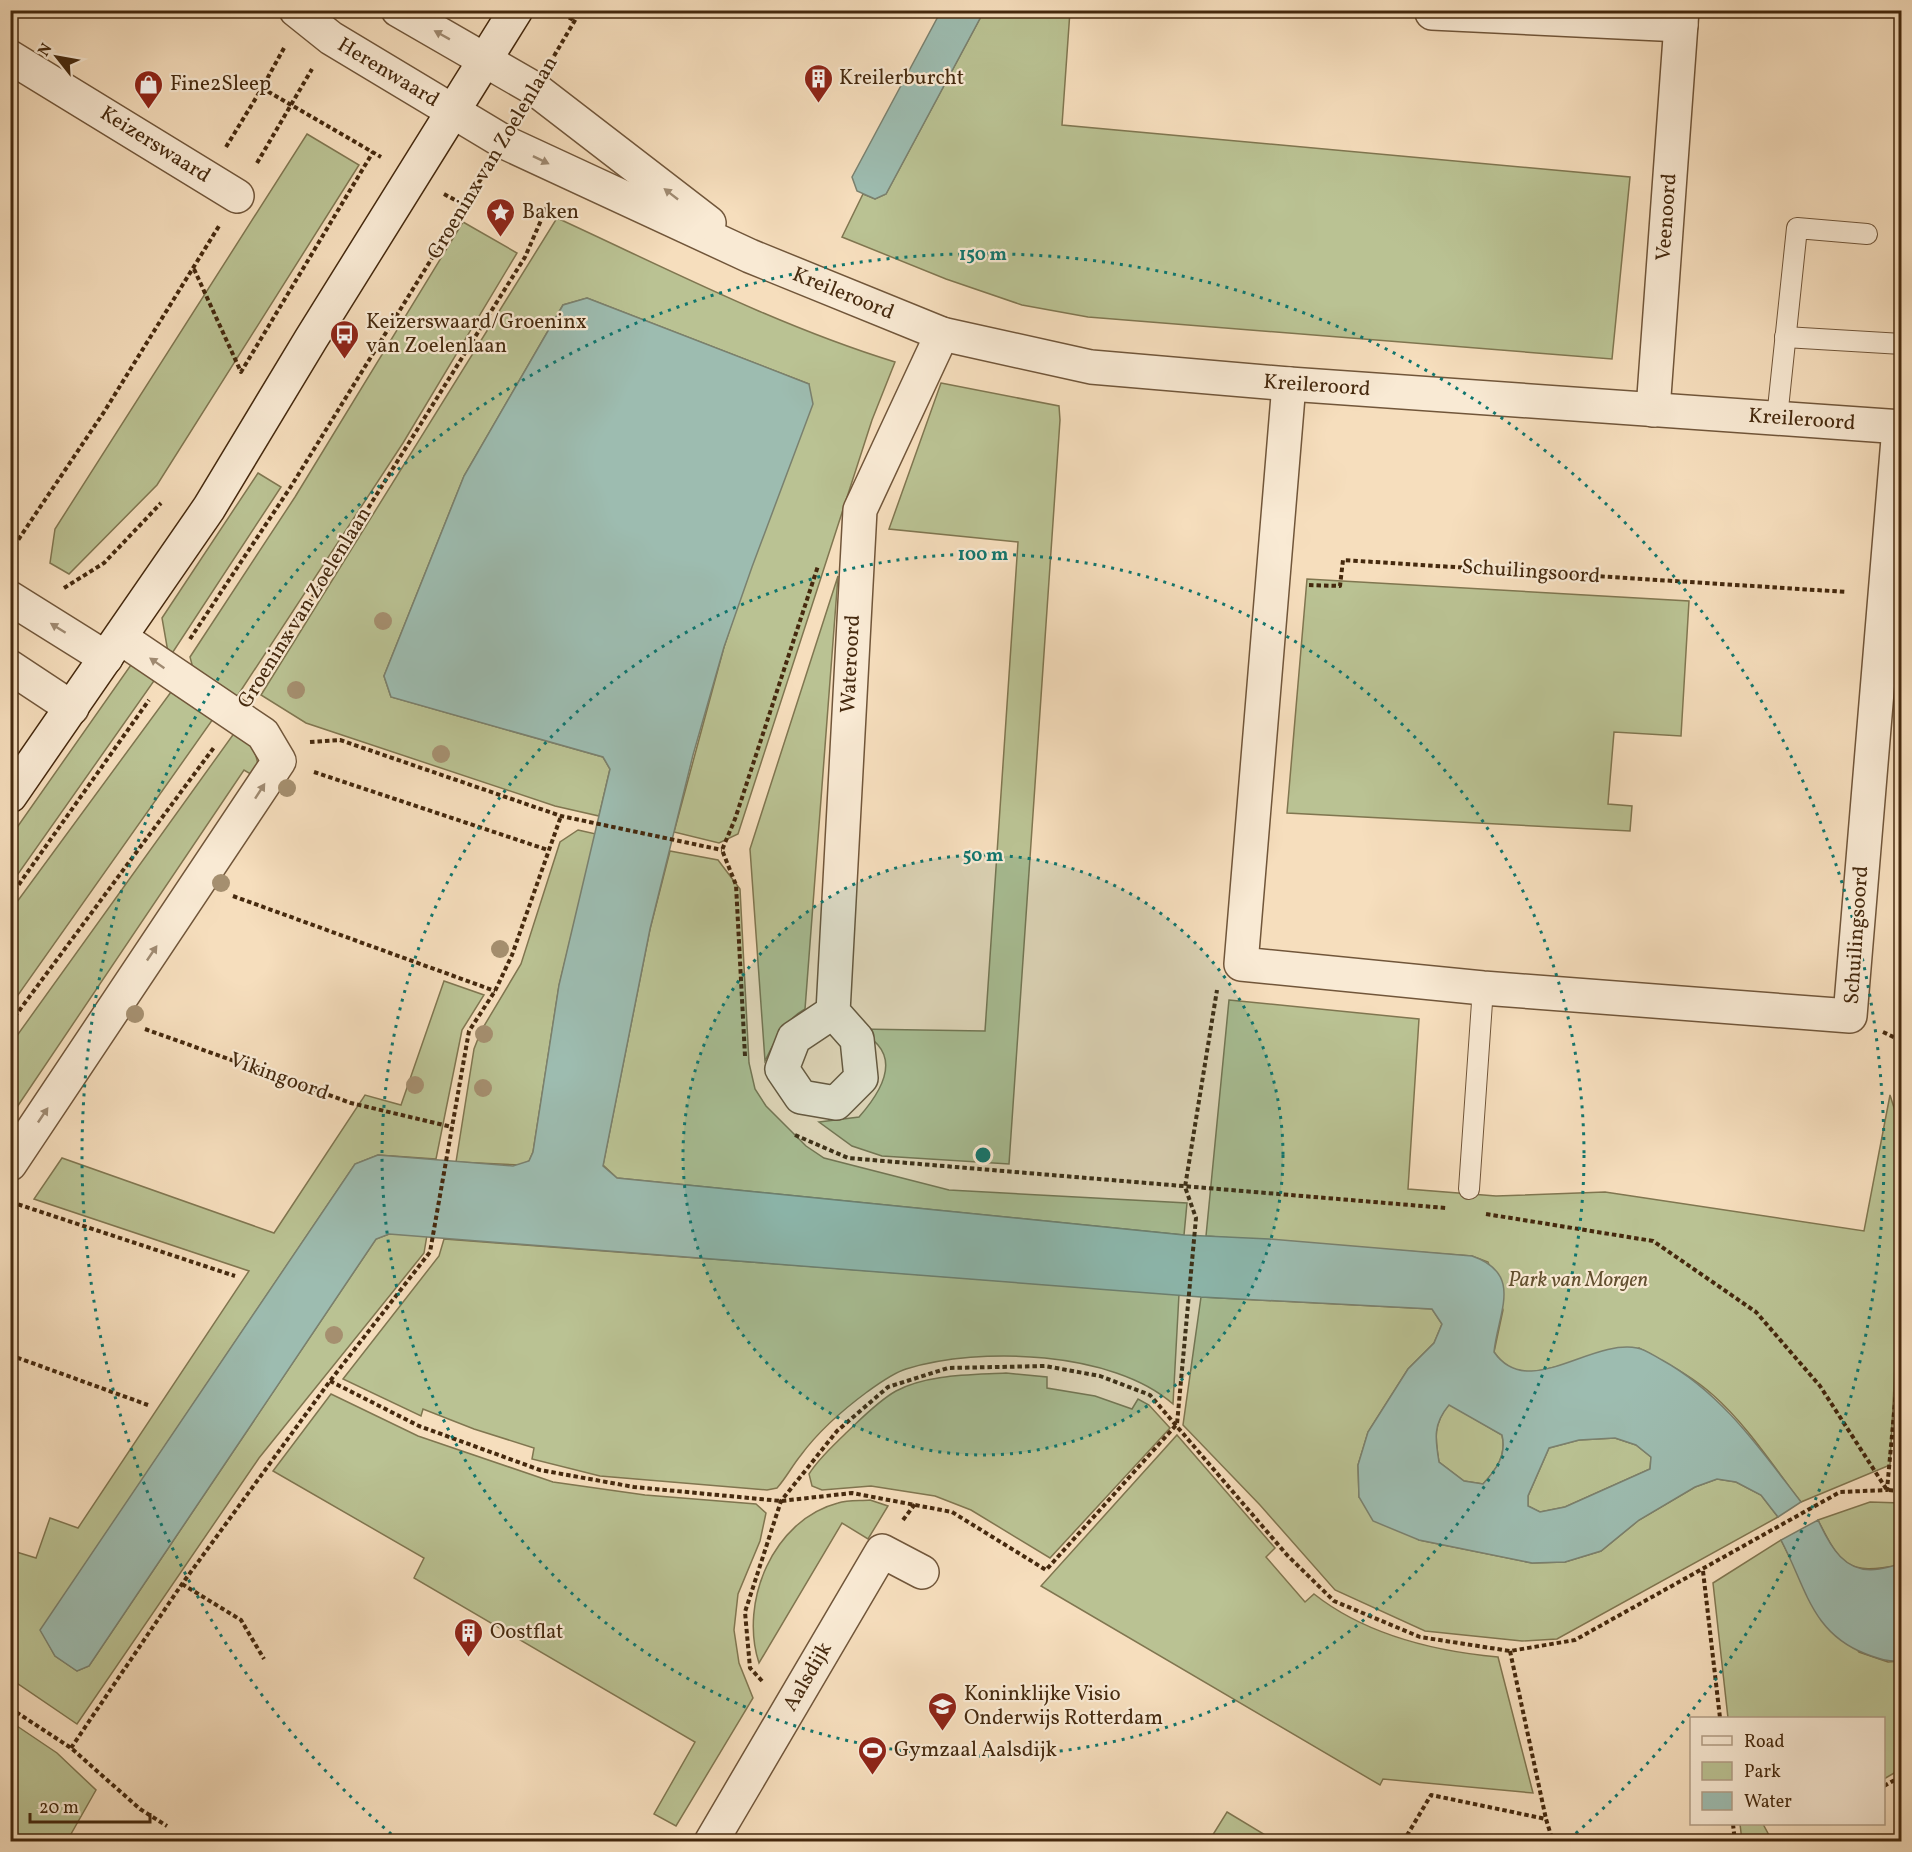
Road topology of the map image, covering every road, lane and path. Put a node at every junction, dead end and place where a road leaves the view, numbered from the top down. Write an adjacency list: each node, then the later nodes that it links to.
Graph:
1 (398, 10): 11 (street, one-way to 1)
2 (516, 10): 11 (street)
3 (556, 10): 8 (path)
4 (581, 10): 8 (path, Groeninx van Zoelenlaan)
5 (299, 13): 9 (street, Herenwaard); 12 (path)
6 (1432, 13): 7 (street, Veenoord)
7 (1682, 18): 30 (street, Veenoord)
8 (575, 21): 13 (path, Groeninx van Zoelenlaan)
9 (331, 38): 14 (path); 15 (street, Herenwaard)
10 (10, 57): 19 (street, Keizerswaard)
11 (486, 60): 13 (street, Kreileroord); 15 (street)
12 (261, 88): 14 (path); 19 (path)
13 (535, 89): 24 (street, Kreileroord, one-way to 13)
14 (291, 105): 17 (path); 21 (path)
15 (454, 111): 16 (street, Kreileroord); 20 (street)
16 (504, 142): 18 (street, Kreileroord, one-way to 18); 22 (path, Groeninx van Zoelenlaan)
17 (373, 152): 20 (path); 25 (path)
18 (563, 171): 24 (street, Kreileroord); 44 (path, Groeninx van Zoelenlaan)
19 (208, 177): 21 (street, Keizerswaard)
20 (414, 177): 22 (path); 41 (street)
21 (237, 196): 25 (path)
22 (464, 206): 33 (path, Groeninx van Zoelenlaan)
23 (1867, 234): 27 (lane)
24 (750, 256): 26 (street, Kreileroord)
25 (193, 268): 35 (path)
26 (942, 334): 29 (street, Kreileroord); 54 (street, Wateroord)
27 (1785, 337): 28 (lane); 31 (lane)
28 (1902, 344)
29 (1289, 384): 30 (street, Kreileroord); 37 (street)
30 (1653, 410): 31 (street, Kreileroord)
31 (1777, 418): 32 (street, Kreileroord)
32 (1900, 427): 39 (street, Schuilingsoord)
33 (290, 488)
34 (160, 503): 38 (path)
35 (10, 552)
36 (824, 558): 49 (path)
37 (1272, 583): 39 (path, Schuilingsoord); 51 (street)
38 (58, 592)
39 (1884, 594): 52 (street, Schuilingsoord)
40 (10, 598): 41 (street, one-way to 40)
41 (113, 648): 43 (street); 44 (street, one-way to 41)
42 (10, 667): 43 (street)
43 (72, 708): 46 (street)
44 (237, 717): 45 (street); 56 (path, Groeninx van Zoelenlaan)
45 (279, 761): 47 (path); 48 (path); 50 (street, one-way to 45)
46 (10, 796)
47 (561, 816): 48 (path); 49 (path)
48 (548, 850): 53 (path)
49 (722, 850): 57 (path)
50 (198, 884): 53 (path); 55 (street, one-way to 50)
51 (1241, 964): 52 (street, Schuilingsoord); 61 (path)
52 (1483, 988): 62 (lane)
53 (495, 991): 58 (path)
54 (832, 1012)
55 (109, 1016): 58 (path, Vikingoord); 60 (street, one-way to 55)
56 (10, 1023)
57 (745, 1064)
58 (452, 1127): 69 (path)
59 (792, 1132): 61 (path)
60 (10, 1164)
61 (1185, 1187): 64 (path); 71 (path)
62 (1469, 1189)
63 (10, 1202): 66 (path)
64 (1453, 1209)
65 (1476, 1213): 72 (path)
66 (235, 1276)
67 (1902, 1326): 72 (path)
68 (10, 1355): 70 (path)
69 (330, 1382): 74 (path); 77 (path)
70 (148, 1405)
71 (1178, 1425): 74 (path); 74 (path); 78 (path)
72 (1887, 1490): 73 (path); 75 (path)
73 (1902, 1491)
74 (781, 1501): 81 (path)
75 (1703, 1571): 78 (path); 82 (path)
76 (922, 1572): 81 (street, Aalsdijk)
77 (182, 1584): 79 (path); 83 (path)
78 (1510, 1651): 86 (path)
79 (264, 1659)
80 (10, 1708): 83 (path)
81 (790, 1709): 89 (street, Aalsdijk)
82 (1720, 1717)
83 (71, 1748): 88 (path)
84 (1902, 1776): 85 (path)
85 (1885, 1785)
86 (1546, 1819): 90 (path); 91 (path)
87 (1733, 1825): 92 (path)
88 (167, 1826)
89 (711, 1842)
90 (1403, 1842)
91 (1553, 1842)
92 (1735, 1842)

